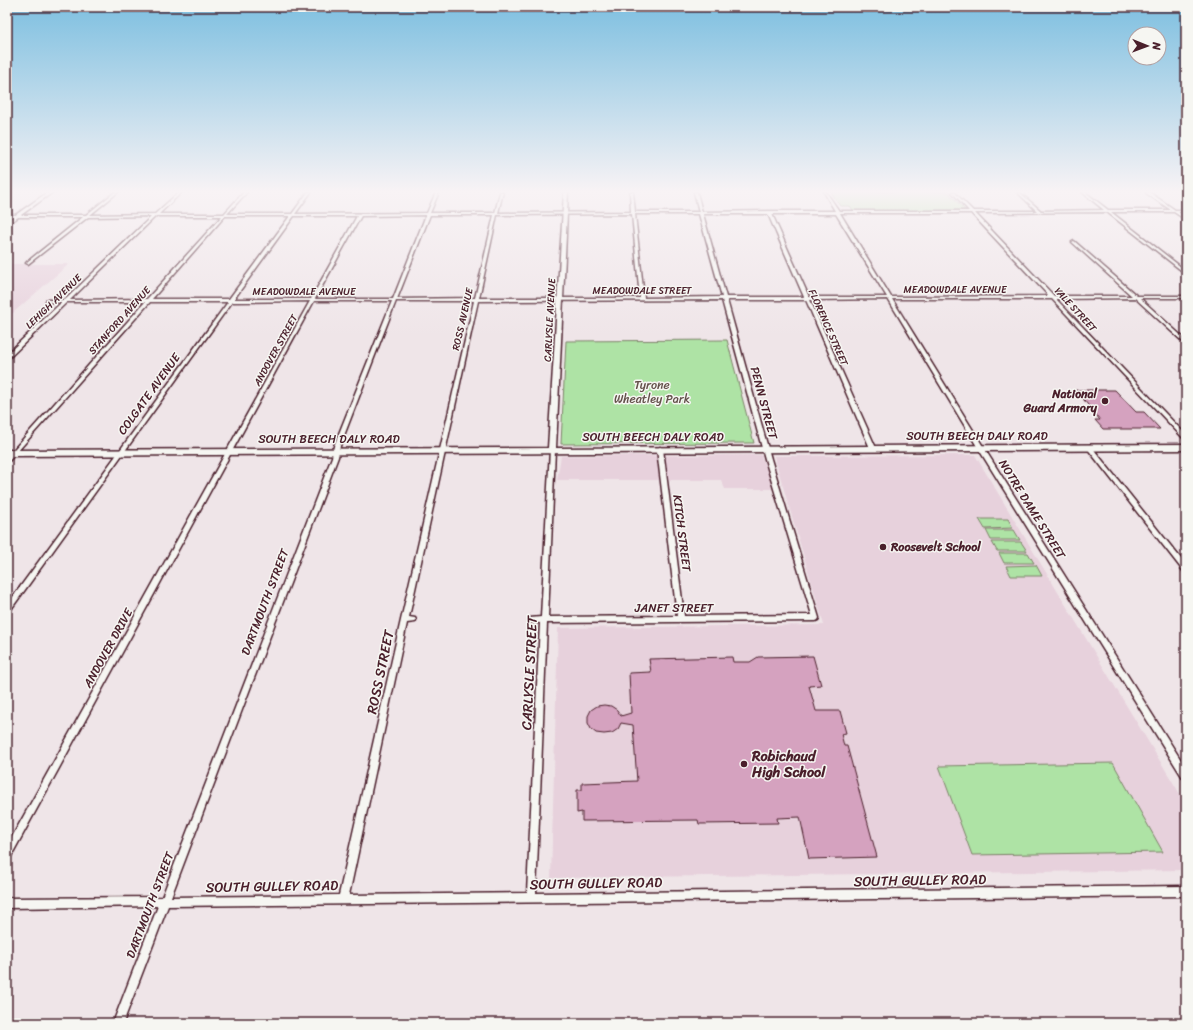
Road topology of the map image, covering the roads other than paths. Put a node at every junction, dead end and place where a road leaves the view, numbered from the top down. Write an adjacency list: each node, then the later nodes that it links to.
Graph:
1 (56, 240): 16 (street)
2 (129, 240): 29 (street, LEHIGH AVENUE)
3 (202, 240): 30 (street, STANFORD AVENUE)
4 (273, 240): 31 (street, COLGATE AVENUE)
5 (345, 240): 26 (street, ANDOVER STREET)
6 (418, 240): 27 (street, DARTMOUTH STREET)
7 (490, 240): 28 (street, ROSS AVENUE)
8 (563, 240): 24 (main road, CARLYSLE AVENUE)
9 (636, 240): 25 (street)
10 (708, 240): 20 (street, PENN STREET)
11 (781, 240): 21 (street, FLORENCE STREET)
12 (854, 240): 22 (street, NOTRE DAME STREET)
13 (998, 240): 23 (street, YALE STREET)
14 (1144, 240): 17 (street)
15 (1074, 242): 18 (street)
16 (28, 263)
17 (1186, 273)
18 (1135, 297): 19 (street, MEADOWDALE AVENUE); 23 (street, MEADOWDALE AVENUE); 33 (street)
19 (1186, 297)
20 (724, 298): 21 (street, MEADOWDALE AVENUE); 25 (street, MEADOWDALE STREET); 41 (street, PENN STREET)
21 (806, 298): 22 (street, MEADOWDALE AVENUE); 38 (street, FLORENCE STREET)
22 (889, 298): 23 (street, MEADOWDALE AVENUE); 39 (street, NOTRE DAME STREET)
23 (1053, 298): 35 (street, YALE STREET)
24 (560, 299): 25 (street, MEADOWDALE STREET); 28 (street, MEADOWDALE AVENUE); 43 (main road, CARLYSLE AVENUE)
25 (642, 299)
26 (312, 300): 27 (street, MEADOWDALE AVENUE); 31 (street, MEADOWDALE AVENUE); 46 (street, ANDOVER STREET)
27 (394, 300): 28 (street, MEADOWDALE AVENUE); 44 (street, DARTMOUTH STREET)
28 (476, 300): 42 (street, ROSS AVENUE)
29 (65, 301): 30 (street, MEADOWDALE AVENUE); 32 (street, MEADOWDALE AVENUE); 34 (street, LEHIGH AVENUE)
30 (148, 301): 31 (street, MEADOWDALE AVENUE); 47 (street, STANFORD AVENUE)
31 (230, 301): 45 (street, COLGATE AVENUE)
32 (48, 302)
33 (1186, 342)
34 (7, 357)
35 (1186, 438)
36 (1089, 447): 37 (main road, SOUTH BEECH DALY ROAD); 39 (main road, SOUTH BEECH DALY ROAD); 49 (street)
37 (1186, 447)
38 (873, 448): 39 (main road, SOUTH BEECH DALY ROAD); 41 (main road, SOUTH BEECH DALY ROAD)
39 (981, 448): 57 (street, NOTRE DAME STREET)
40 (660, 449): 41 (main road, SOUTH BEECH DALY ROAD); 43 (main road, SOUTH BEECH DALY ROAD); 52 (street, KITCH STREET)
41 (766, 449): 51 (street, PENN STREET)
42 (442, 450): 43 (main road, SOUTH BEECH DALY ROAD); 44 (main road, SOUTH BEECH DALY ROAD); 53 (street, ROSS STREET)
43 (552, 450): 56 (street, CARLYSLE STREET)
44 (336, 451): 46 (main road, SOUTH BEECH DALY ROAD); 62 (street, DARTMOUTH STREET)
45 (120, 452): 46 (main road, SOUTH BEECH DALY ROAD); 47 (main road, SOUTH BEECH DALY ROAD); 50 (street, COLGATE AVENUE)
46 (228, 452): 58 (street, ANDOVER DRIVE)
47 (10, 453): 48 (street, STANFORD AVENUE)
48 (7, 460)
49 (1186, 570)
50 (7, 610)
51 (816, 618): 52 (street, JANET STREET)
52 (682, 619): 56 (street, JANET STREET)
53 (404, 620): 54 (street); 61 (street, ROSS STREET)
54 (413, 620)
55 (532, 620): 56 (street, JANET STREET)
56 (544, 620): 60 (street, CARLYSLE STREET)
57 (1186, 775)
58 (7, 855)
59 (1186, 891): 60 (street, SOUTH GULLEY ROAD)
60 (531, 898): 61 (street, SOUTH GULLEY ROAD)
61 (343, 900): 62 (street, SOUTH GULLEY ROAD)
62 (165, 902): 63 (street, SOUTH GULLEY ROAD); 64 (street, DARTMOUTH STREET)
63 (7, 903)
64 (118, 1023)

